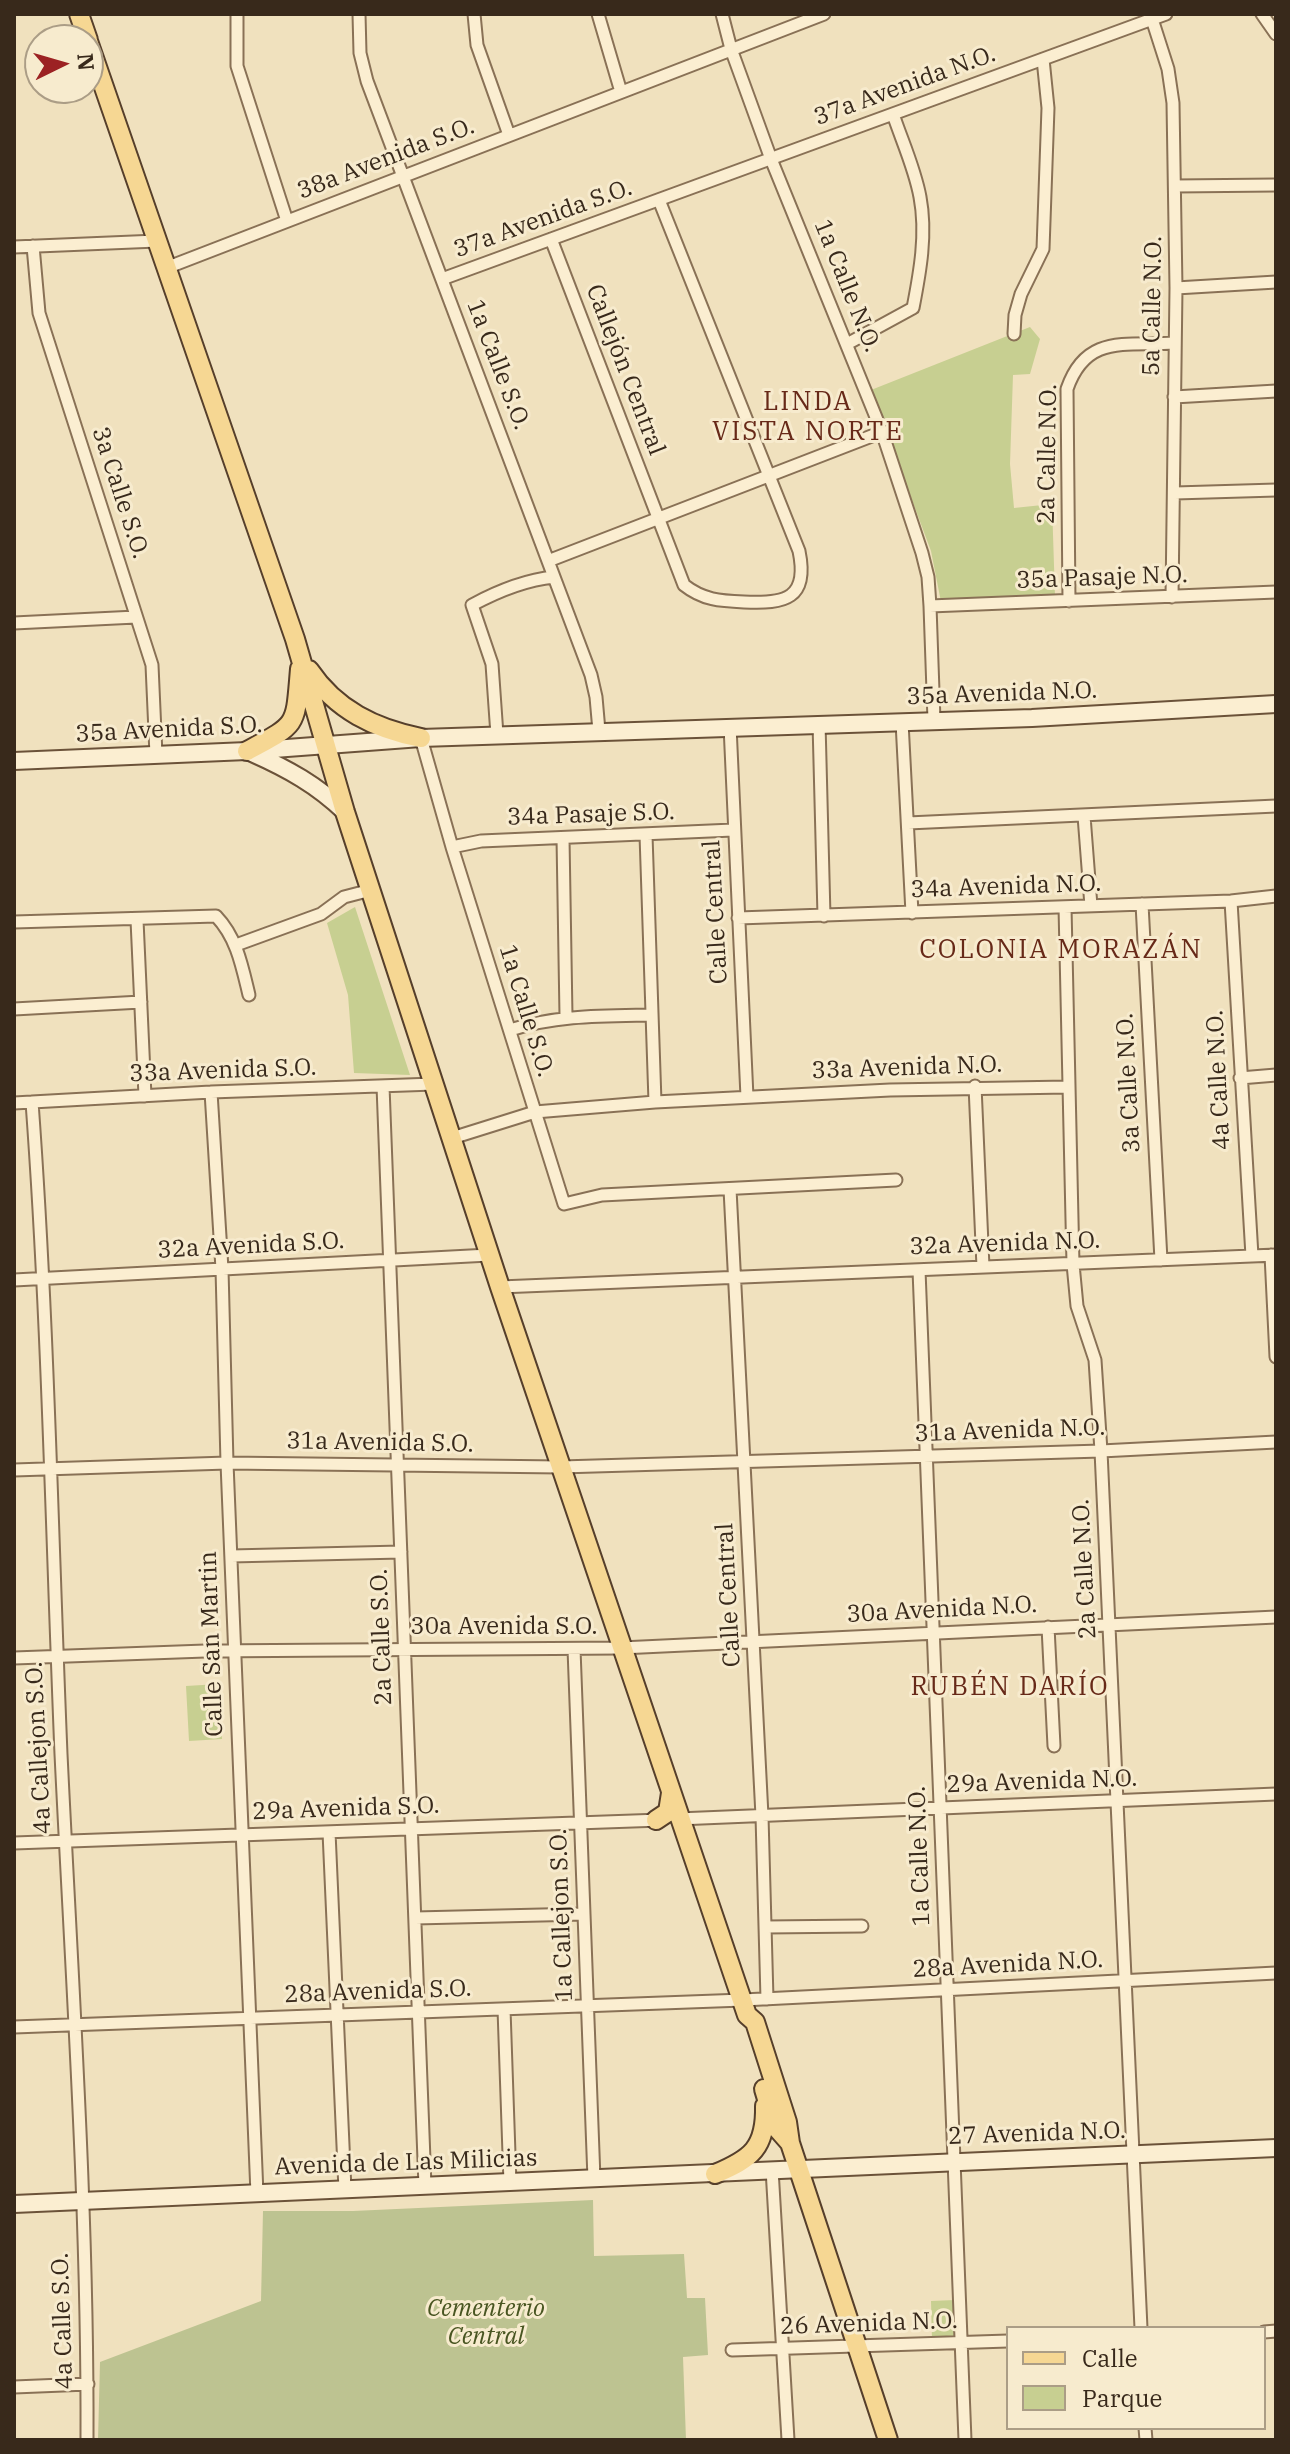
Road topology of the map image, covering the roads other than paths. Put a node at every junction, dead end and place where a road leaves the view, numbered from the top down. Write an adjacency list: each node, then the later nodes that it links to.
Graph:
1 (237, 14): 22 (street)
2 (359, 14): 18 (street, 1a Calle S.O.)
3 (474, 14): 16 (street)
4 (598, 14): 14 (street)
5 (722, 14): 11 (street, 1a Calle N.O.)
6 (824, 14): 11 (street, 38a Avenida S.O.)
7 (1166, 14): 9 (street, 37a Avenida N.O.)
8 (1262, 14): 10 (street)
9 (1152, 19): 12 (street, 37a Avenida N.O.); 20 (street, 5a Calle N.O.)
10 (1276, 34)
11 (731, 49): 14 (street, 38a Avenida S.O.); 17 (street, 1a Calle N.O.)
12 (1043, 59): 15 (street, 37a Avenida N.O.); 31 (street)
13 (104, 87): 24 (main road)
14 (621, 92): 16 (street, 38a Avenida S.O.)
15 (893, 114): 17 (street, 37a Avenida N.O.); 33 (street)
16 (509, 135): 18 (street, 38a Avenida S.O.)
17 (771, 159): 21 (street, 37a Avenida N.O.); 33 (street, 1a Calle N.O.)
18 (403, 177): 22 (street, 38a Avenida S.O.); 28 (street, 1a Calle S.O.)
19 (1276, 185): 20 (street)
20 (1175, 186): 30 (street, 5a Calle N.O.)
21 (659, 200): 23 (street, 37a Avenida S.O.); 37 (street)
22 (287, 221): 27 (street, 38a Avenida S.O.)
23 (551, 239): 28 (street, 37a Avenida S.O.); 40 (street, Callejón Central)
24 (157, 241): 25 (street); 27 (main road)
25 (33, 246): 26 (street); 47 (street, 3a Calle S.O.)
26 (14, 247)
27 (166, 268): 49 (main road)
28 (442, 279): 41 (street, 1a Calle S.O.)
29 (1276, 282): 30 (street)
30 (1176, 288): 32 (street, 5a Calle N.O.)
31 (1014, 334)
32 (1174, 343): 35 (street, 5a Calle N.O.); 45 (street, 2a Calle N.O.)
33 (847, 344): 36 (street, 1a Calle N.O.)
34 (1276, 391): 35 (street)
35 (1174, 397): 39 (street, 5a Calle N.O.)
36 (882, 432): 37 (street); 46 (street, 1a Calle N.O.)
37 (769, 474): 40 (street); 40 (street)
38 (1276, 490): 39 (street)
39 (1175, 493): 44 (street, 5a Calle N.O.)
40 (658, 517): 41 (street)
41 (548, 561): 42 (street, 1a Calle S.O.)
42 (554, 577): 55 (street, 1a Calle S.O.); 56 (street)
43 (1276, 592): 44 (street, 35a Pasaje N.O.)
44 (1172, 597): 45 (street, 35a Pasaje N.O.)
45 (1069, 601): 46 (street, 35a Pasaje N.O.)
46 (930, 606): 51 (street, 1a Calle N.O.)
47 (136, 617): 48 (street); 60 (street, 3a Calle S.O.)
48 (14, 623)
49 (301, 658): 57 (main road); 58 (main road); 59 (main road)
50 (1276, 704): 51 (main road, 35a Avenida N.O.)
51 (934, 720): 52 (main road, 35a Avenida N.O.)
52 (902, 722): 53 (main road, 35a Avenida N.O.); 65 (street)
53 (819, 723): 54 (main road, 35a Avenida N.O.); 77 (street)
54 (730, 726): 55 (main road); 66 (street, Calle Central)
55 (599, 731): 56 (main road)
56 (497, 735): 57 (main road)
57 (421, 738): 58 (main road); 69 (street, 1a Calle S.O.)
58 (326, 746): 59 (main road, 35a Avenida S.O.); 63 (main road)
59 (247, 751): 60 (main road, 35a Avenida S.O.); 63 (main road)
60 (156, 755): 61 (main road, 35a Avenida S.O.)
61 (14, 761)
62 (1276, 806): 64 (street)
63 (345, 812): 70 (main road)
64 (1084, 816): 65 (street); 74 (street)
65 (908, 823): 76 (street)
66 (733, 830): 67 (street, 34a Pasaje S.O.); 78 (street, Calle Central)
67 (646, 835): 68 (street, 34a Pasaje S.O.); 85 (street)
68 (563, 838): 69 (street, 34a Pasaje S.O.); 86 (street)
69 (452, 847): 87 (street, 1a Calle S.O.)
70 (371, 890): 81 (street); 90 (main road)
71 (1276, 896): 72 (street, 34a Avenida N.O.)
72 (1231, 901): 73 (street, 34a Avenida N.O.); 89 (street, 4a Calle N.O.)
73 (1142, 904): 74 (street, 34a Avenida N.O.); 107 (street, 3a Calle N.O.)
74 (1091, 906): 75 (street, 34a Avenida N.O.)
75 (1065, 907): 76 (street, 34a Avenida N.O.); 93 (street, 2a Calle N.O.)
76 (912, 913): 77 (street, 34a Avenida N.O.)
77 (824, 916): 78 (street, 34a Avenida N.O.)
78 (738, 918): 96 (street, Calle Central)
79 (137, 920): 80 (street); 81 (street); 83 (street)
80 (14, 922)
81 (236, 945): 82 (street)
82 (249, 995)
83 (141, 1002): 84 (street); 95 (street)
84 (14, 1009)
85 (652, 1015): 86 (street); 98 (street)
86 (566, 1016): 87 (street)
87 (510, 1030): 100 (street, 1a Calle S.O.)
88 (1276, 1075): 89 (street)
89 (1240, 1078): 106 (street, 4a Calle N.O.)
90 (434, 1084): 91 (street, 33a Avenida S.O.); 101 (main road)
91 (383, 1086): 94 (street, 33a Avenida S.O.); 108 (street, 2a Calle S.O.)
92 (975, 1086): 93 (street, 33a Avenida N.O.); 96 (street, 33a Avenida N.O.); 110 (street)
93 (1068, 1087): 109 (street, 2a Calle N.O.)
94 (211, 1092): 95 (street, 33a Avenida S.O.); 111 (street, Calle San Martin)
95 (145, 1096): 97 (street, 33a Avenida S.O.)
96 (747, 1097): 98 (street)
97 (32, 1102): 99 (street, 33a Avenida S.O.); 113 (street, 4a Callejon S.O.)
98 (655, 1102): 100 (street)
99 (14, 1103)
100 (535, 1112): 101 (street); 103 (street, 1a Calle S.O.)
101 (452, 1138): 104 (main road)
102 (896, 1180): 103 (street)
103 (730, 1189): 114 (street, Calle Central)
104 (489, 1255): 108 (street, 32a Avenida S.O.); 116 (main road)
105 (1273, 1255): 106 (street, 32a Avenida N.O.); 117 (street)
106 (1252, 1256): 107 (street, 32a Avenida N.O.)
107 (1161, 1260): 109 (street, 32a Avenida N.O.)
108 (390, 1261): 111 (street, 32a Avenida S.O.); 123 (street, 2a Calle S.O.)
109 (1073, 1264): 110 (street, 32a Avenida N.O.); 119 (street, 2a Calle N.O.)
110 (983, 1267): 112 (street, 32a Avenida N.O.)
111 (222, 1269): 113 (street, 32a Avenida S.O.); 122 (street, Calle San Martin)
112 (919, 1270): 114 (street, 32a Avenida N.O.); 120 (street, 1a Calle N.O.)
113 (44, 1278): 115 (street, 32a Avenida S.O.); 125 (street, 4a Callejon S.O.)
114 (735, 1278): 116 (street); 121 (street, Calle Central)
115 (14, 1280)
116 (500, 1287): 124 (main road)
117 (1276, 1357)
118 (1276, 1442): 119 (street, 31a Avenida N.O.)
119 (1101, 1451): 120 (street, 31a Avenida N.O.); 130 (street, 2a Calle N.O.)
120 (926, 1456): 121 (street, 31a Avenida N.O.); 132 (street, 1a Calle N.O.)
121 (744, 1462): 124 (street, 31a Avenida S.O.); 133 (street, Calle Central)
122 (227, 1463): 123 (street, 31a Avenida S.O.); 125 (street, 31a Avenida S.O.); 128 (street, Calle San Martin)
123 (398, 1466): 124 (street, 31a Avenida S.O.); 127 (street, 2a Calle S.O.)
124 (561, 1467): 134 (main road)
125 (51, 1469): 126 (street, 31a Avenida S.O.); 138 (street, 4a Callejon S.O.)
126 (14, 1470)
127 (401, 1552): 128 (street); 135 (street, 2a Calle S.O.)
128 (231, 1556): 137 (street, Calle San Martin)
129 (1276, 1617): 130 (street, 30a Avenida N.O.)
130 (1109, 1625): 131 (street, 30a Avenida N.O.); 143 (street, 2a Calle N.O.)
131 (1048, 1627): 132 (street, 30a Avenida N.O.); 140 (street)
132 (933, 1633): 133 (street, 30a Avenida N.O.); 144 (street, 1a Calle N.O.)
133 (753, 1641): 134 (street, 30a Avenida S.O.); 145 (street, Calle Central)
134 (621, 1648): 136 (street, 30a Avenida S.O.); 141 (main road)
135 (405, 1649): 136 (street, 30a Avenida S.O.); 137 (street, 30a Avenida S.O.); 149 (street, 2a Calle S.O.)
136 (574, 1649): 148 (street, 1a Callejon S.O.)
137 (235, 1651): 138 (street, 30a Avenida S.O.); 151 (street, Calle San Martin)
138 (57, 1655): 139 (street, 30a Avenida S.O.); 152 (street, 4a Callejon S.O.)
139 (14, 1658)
140 (1054, 1746)
141 (671, 1793): 146 (main road); 147 (main road)
142 (1276, 1794): 143 (street, 29a Avenida N.O.)
143 (1118, 1801): 144 (street, 29a Avenida N.O.); 159 (street, 2a Calle N.O.)
144 (940, 1808): 145 (street, 29a Avenida N.O.); 160 (street, 1a Calle N.O.)
145 (762, 1816): 146 (street, 29a Avenida N.O.); 157 (street, Calle Central)
146 (680, 1819): 147 (street, 29a Avenida S.O.); 163 (main road)
147 (656, 1820): 148 (street, 29a Avenida S.O.)
148 (581, 1823): 149 (street, 29a Avenida S.O.); 154 (street, 1a Callejon S.O.)
149 (412, 1829): 150 (street, 29a Avenida S.O.); 155 (street, 2a Calle S.O.)
150 (329, 1832): 151 (street, 29a Avenida S.O.); 166 (street)
151 (242, 1835): 152 (street, 29a Avenida S.O.); 167 (street, Calle San Martin)
152 (65, 1841): 153 (street, 29a Avenida S.O.); 168 (street, 4a Callejon S.O.)
153 (14, 1843)
154 (584, 1914): 155 (street); 162 (street, 1a Callejon S.O.)
155 (415, 1918): 165 (street, 2a Calle S.O.)
156 (862, 1926): 157 (street)
157 (766, 1927): 161 (street, Calle Central)
158 (1276, 1973): 159 (street, 28a Avenida N.O.)
159 (1124, 1981): 160 (street, 28a Avenida N.O.); 173 (street, 2a Calle N.O.)
160 (947, 1990): 161 (street, 28a Avenida N.O.); 174 (street, 1a Calle N.O.)
161 (767, 1999): 163 (street, 28a Avenida N.O.)
162 (588, 2006): 163 (street, 28a Avenida S.O.); 164 (street, 28a Avenida S.O.); 178 (street, 1a Callejon S.O.)
163 (745, 2008): 170 (main road); 171 (main road)
164 (504, 2009): 165 (street, 28a Avenida S.O.); 179 (street)
165 (419, 2012): 166 (street, 28a Avenida S.O.); 180 (street, 2a Calle S.O.)
166 (336, 2015): 167 (street, 28a Avenida S.O.); 181 (street)
167 (250, 2018): 168 (street, 28a Avenida S.O.); 182 (street, Calle San Martin)
168 (74, 2025): 169 (street, 28a Avenida S.O.); 183 (street, 4a Callejon S.O.)
169 (14, 2027)
170 (762, 2084): 171 (main road); 177 (main road)
171 (790, 2143): 175 (main road)
172 (1276, 2148): 173 (main road, 27 Avenida N.O.)
173 (1133, 2155): 174 (main road, 27 Avenida N.O.); 185 (street, 2a Calle N.O.)
174 (954, 2162): 175 (main road, 27 Avenida N.O.); 187 (street, 1a Calle N.O.)
175 (799, 2168): 176 (main road, Avenida de Las Milicias); 188 (main road)
176 (772, 2169): 177 (main road, Avenida de Las Milicias); 189 (street)
177 (715, 2174): 178 (main road, Avenida de Las Milicias)
178 (594, 2179): 179 (main road, Avenida de Las Milicias)
179 (510, 2183): 180 (main road, Avenida de Las Milicias)
180 (425, 2186): 181 (main road, Avenida de Las Milicias)
181 (345, 2190): 182 (main road, Avenida de Las Milicias)
182 (257, 2194): 183 (main road, Avenida de Las Milicias)
183 (81, 2201): 184 (main road, Avenida de Las Milicias); 191 (street, 4a Calle S.O.)
184 (14, 2204)
185 (1141, 2326)
186 (1006, 2341): 187 (street, 26 Avenida N.O.)
187 (961, 2343): 188 (street, 26 Avenida N.O.); 196 (street, 1a Calle N.O.)
188 (858, 2346): 189 (street, 26 Avenida N.O.); 195 (main road)
189 (783, 2348): 190 (street, 26 Avenida N.O.); 194 (street)
190 (732, 2350)
191 (88, 2384): 192 (street); 193 (street, 4a Calle S.O.)
192 (14, 2387)
193 (87, 2440)
194 (788, 2440)
195 (888, 2440)
196 (965, 2440)

